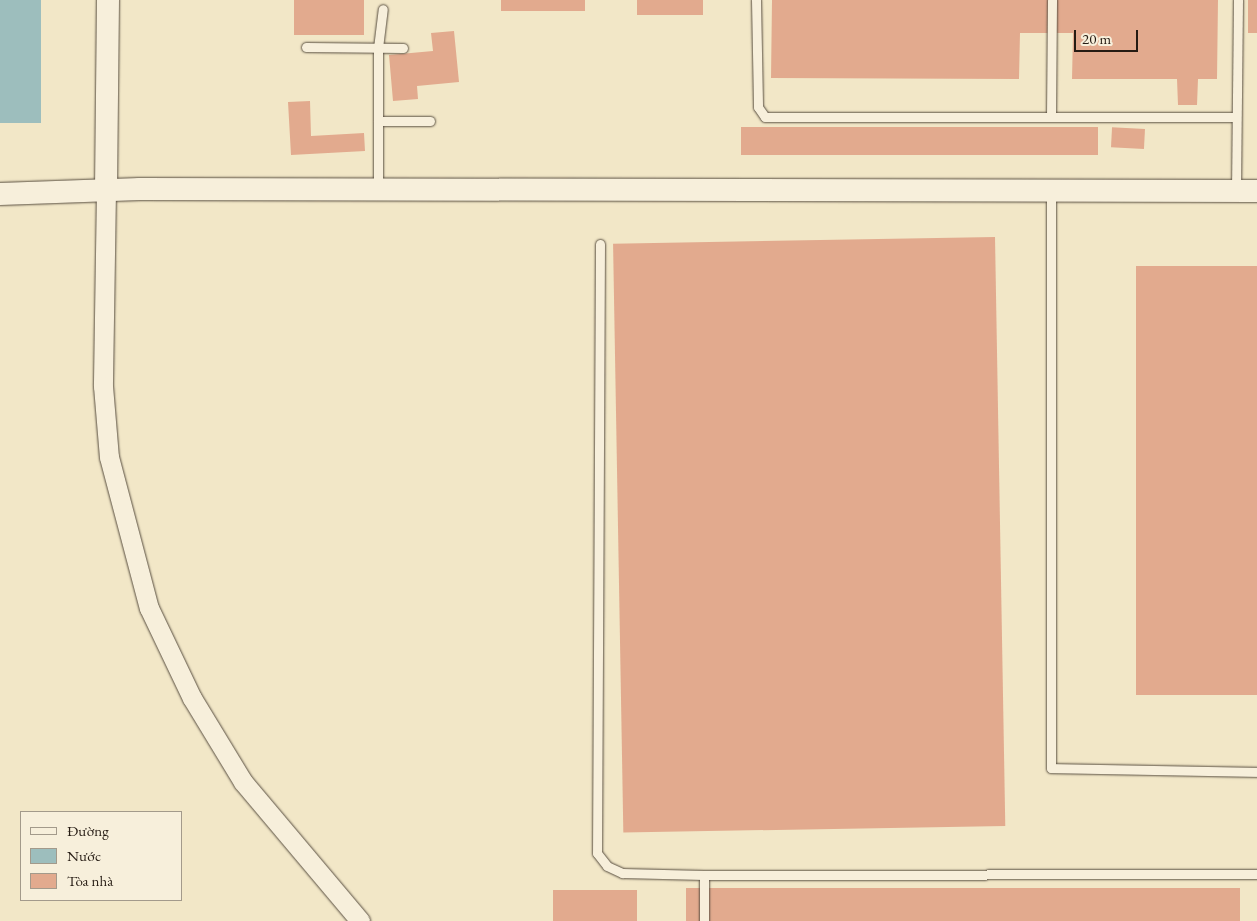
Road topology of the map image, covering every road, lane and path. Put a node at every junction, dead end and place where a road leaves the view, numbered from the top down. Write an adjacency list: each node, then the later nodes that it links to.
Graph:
1 (108, 0): 13 (street)
2 (756, 0): 9 (lane)
3 (1052, 0): 9 (lane)
4 (1238, 0): 10 (lane)
5 (383, 9): 7 (lane)
6 (306, 47): 7 (lane)
7 (378, 48): 8 (lane); 11 (lane)
8 (403, 48)
9 (1051, 116): 10 (lane)
10 (1234, 117): 16 (lane)
11 (378, 120): 12 (lane); 14 (lane)
12 (430, 121)
13 (106, 190): 14 (street); 17 (street); 22 (street)
14 (378, 190): 15 (street)
15 (1051, 190): 16 (street); 19 (lane)
16 (1247, 191)
17 (0, 194)
18 (600, 244): 21 (lane)
19 (1257, 772)
20 (1257, 874): 21 (lane)
21 (704, 875): 23 (lane)
22 (360, 921)
23 (704, 921)

